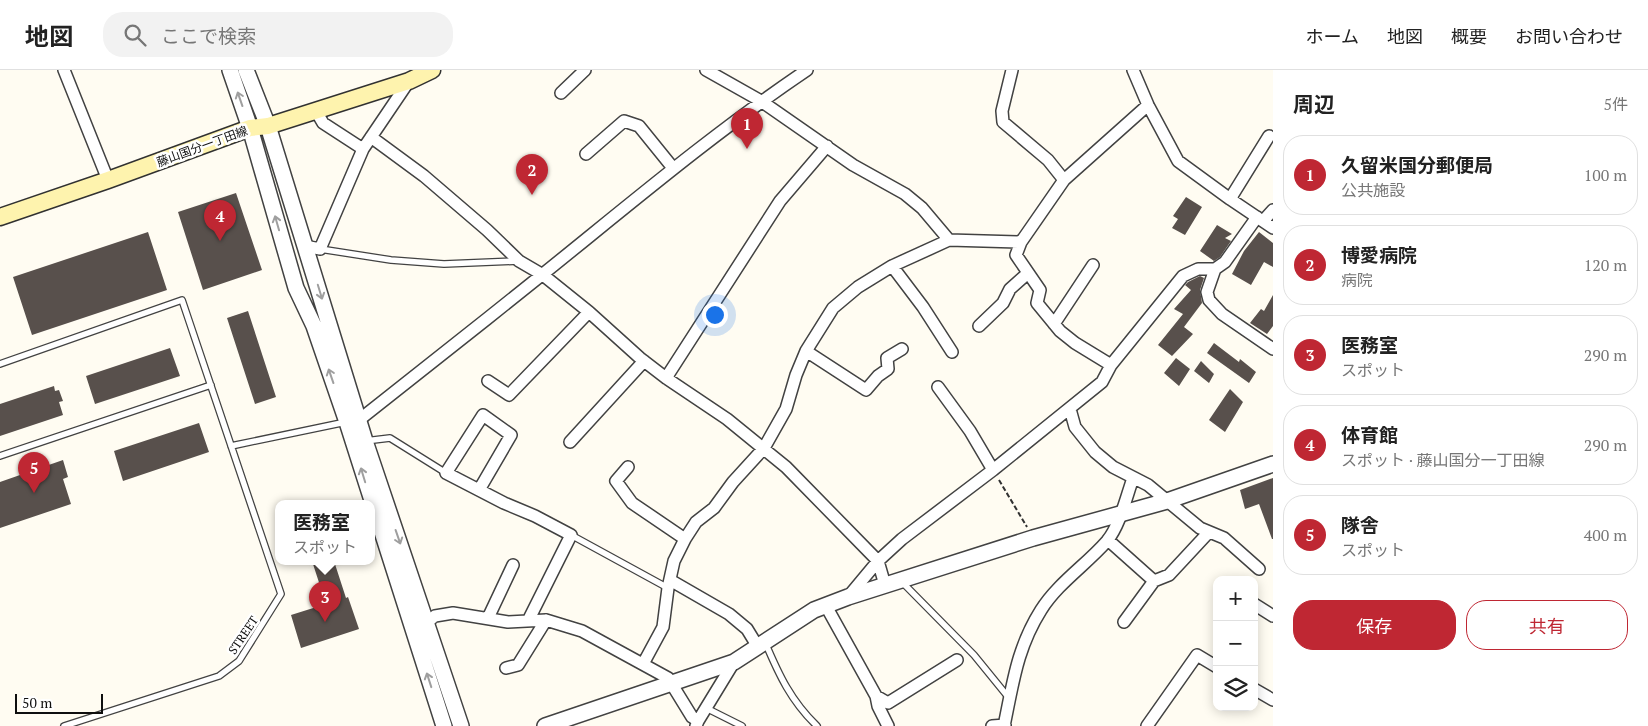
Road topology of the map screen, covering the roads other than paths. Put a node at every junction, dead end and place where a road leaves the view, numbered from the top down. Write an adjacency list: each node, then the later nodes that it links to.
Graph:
1 (64, 70): 23 (street)
2 (230, 70): 16 (street, one-way to 2)
3 (246, 70): 15 (street)
4 (432, 70): 10 (main road, 藤山国分一丁田線)
5 (585, 70): 11 (street)
6 (807, 70): 12 (street)
7 (1012, 70): 24 (street)
8 (1133, 70): 13 (street)
9 (711, 71): 12 (street)
10 (409, 81): 14 (main road, 藤山国分一丁田線); 18 (street)
11 (561, 93)
12 (761, 101): 19 (street); 22 (street)
13 (1148, 106): 24 (street); 25 (street)
14 (316, 111): 15 (main road, 藤山国分一丁田線); 20 (street)
15 (268, 126): 16 (main road, 藤山国分一丁田線); 31 (street)
16 (250, 128): 23 (main road, 藤山国分一丁田線); 53 (street, one-way to 16)
17 (1269, 136): 25 (street)
18 (371, 137): 20 (street); 32 (street)
19 (826, 146): 29 (street); 48 (street)
20 (363, 149): 31 (street)
21 (586, 154): 22 (street)
22 (673, 168): 37 (street)
23 (108, 180): 27 (main road, 藤山国分一丁田線)
24 (1064, 180): 30 (street)
25 (1230, 199): 28 (street)
26 (1273, 210): 28 (street)
27 (0, 217)
28 (1264, 222): 35 (street)
29 (950, 240): 30 (street); 34 (street)
30 (1022, 242): 36 (street)
31 (312, 247): 32 (lane); 53 (street, one-way to 53)
32 (519, 261): 37 (street)
33 (1093, 265): 39 (street)
34 (892, 266): 43 (street); 44 (street)
35 (1215, 269): 42 (street); 47 (street)
36 (1028, 273): 39 (street); 40 (street)
37 (543, 275): 38 (street); 53 (street)
38 (589, 312): 45 (street); 49 (street)
39 (1054, 324): 47 (street)
40 (979, 326)
41 (902, 349): 43 (street)
42 (1273, 349)
43 (806, 351): 57 (street)
44 (952, 352)
45 (644, 361): 48 (street); 55 (street)
46 (0, 364): 50 (lane)
47 (1111, 365): 52 (street)
48 (666, 378): 57 (street)
49 (488, 381)
50 (210, 385): 56 (lane); 58 (lane)
51 (938, 387): 61 (street)
52 (1070, 409): 61 (street); 63 (street)
53 (353, 421): 54 (street); 56 (lane); 101 (street, one-way to 53)
54 (365, 441): 62 (lane); 85 (street, one-way to 85)
55 (570, 442)
56 (231, 446): 100 (lane, STREET)
57 (764, 448): 69 (street); 71 (street)
58 (0, 456)
59 (1273, 464): 65 (street)
60 (628, 467): 69 (street)
61 (993, 470): 71 (street)
62 (446, 473): 64 (street); 64 (street)
63 (1133, 478): 65 (street); 66 (street)
64 (479, 490): 68 (street)
65 (1167, 501): 66 (street); 67 (street)
66 (1121, 514): 70 (street); 74 (street)
67 (1209, 532): 73 (street); 75 (street)
68 (571, 535): 76 (lane); 84 (street)
69 (686, 539): 76 (street)
70 (1108, 540): 75 (street); 96 (street)
71 (878, 561): 77 (street); 78 (street)
72 (513, 565): 82 (street)
73 (1259, 569)
74 (900, 580): 77 (street); 96 (lane)
75 (1154, 580): 86 (street)
76 (669, 584): 87 (street); 90 (street)
77 (885, 586): 78 (street)
78 (848, 597): 79 (street)
79 (826, 606): 87 (street); 95 (street)
80 (1258, 607): 81 (street)
81 (1273, 616)
82 (488, 618): 84 (street); 85 (street)
83 (546, 620): 84 (street); 90 (street); 92 (street)
84 (528, 621)
85 (427, 622): 102 (street)
86 (1124, 622)
87 (762, 644): 89 (street); 105 (lane)
88 (957, 660): 95 (street)
89 (734, 662): 93 (street); 98 (street)
90 (643, 664): 93 (street)
91 (1213, 664): 109 (street)
92 (506, 668)
93 (671, 683): 99 (street); 103 (street)
94 (1258, 691): 97 (street)
95 (876, 696): 106 (street)
96 (1010, 699): 108 (street)
97 (1273, 700)
98 (706, 708): 99 (street); 104 (lane)
99 (697, 723)
100 (64, 726)
101 (444, 726)
102 (461, 726)
103 (545, 726)
104 (742, 726)
105 (817, 726)
106 (888, 726)
107 (992, 726): 108 (street)
108 (1004, 726)
109 (1147, 726)

